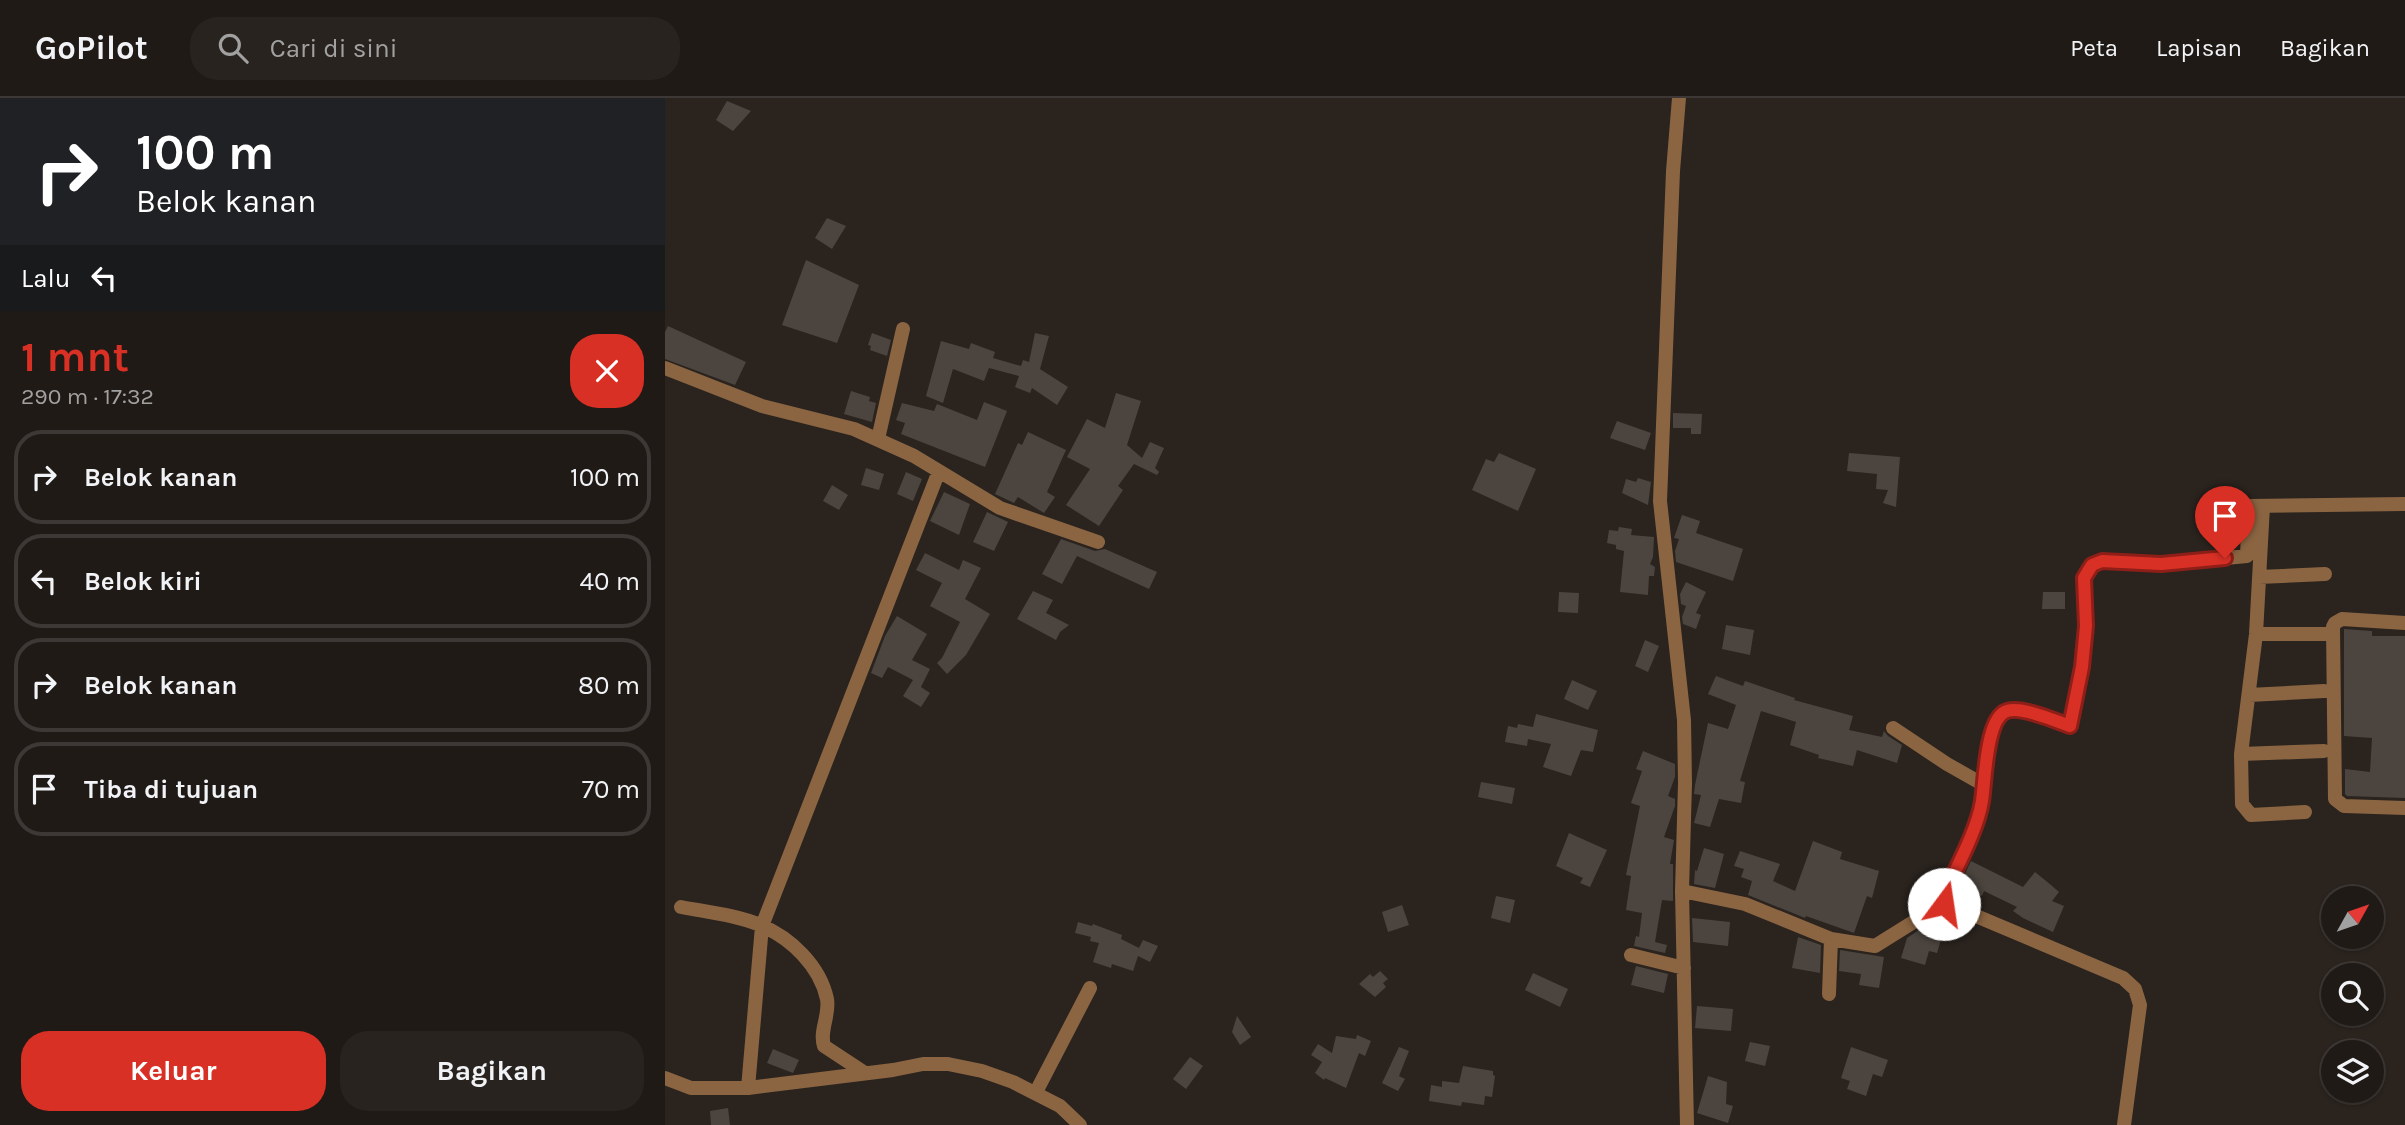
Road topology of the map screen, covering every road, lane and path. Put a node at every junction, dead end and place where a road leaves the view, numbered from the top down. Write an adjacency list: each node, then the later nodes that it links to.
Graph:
1 (1679, 98): 22 (street)
2 (903, 330): 4 (street)
3 (665, 368): 4 (street)
4 (878, 439): 5 (street)
5 (939, 471): 8 (street); 25 (street)
6 (2405, 504): 7 (street)
7 (2263, 506): 10 (street); 19 (street)
8 (1098, 542)
9 (2325, 574): 10 (street)
10 (2259, 577): 12 (street)
11 (2405, 623): 20 (street)
12 (2256, 634): 13 (street); 15 (street)
13 (2326, 634)
14 (2324, 691): 15 (street)
15 (2249, 695): 18 (street)
16 (1893, 728): 19 (street)
17 (2324, 751): 18 (street)
18 (2241, 754): 21 (street)
19 (1984, 785): 23 (street)
20 (2405, 808)
21 (2305, 812)
22 (1682, 891): 26 (street); 28 (street)
23 (1939, 906): 26 (street); 37 (street)
24 (681, 907): 25 (street)
25 (762, 926): 31 (street); 33 (street)
26 (1831, 939): 30 (street)
27 (1631, 956): 28 (street)
28 (1684, 968): 36 (street)
29 (1090, 988): 34 (street)
30 (1829, 994)
31 (865, 1073): 33 (street); 34 (street)
32 (665, 1078): 33 (street)
33 (748, 1088)
34 (1036, 1093): 35 (street)
35 (1080, 1125)
36 (1687, 1125)
37 (2124, 1125)

